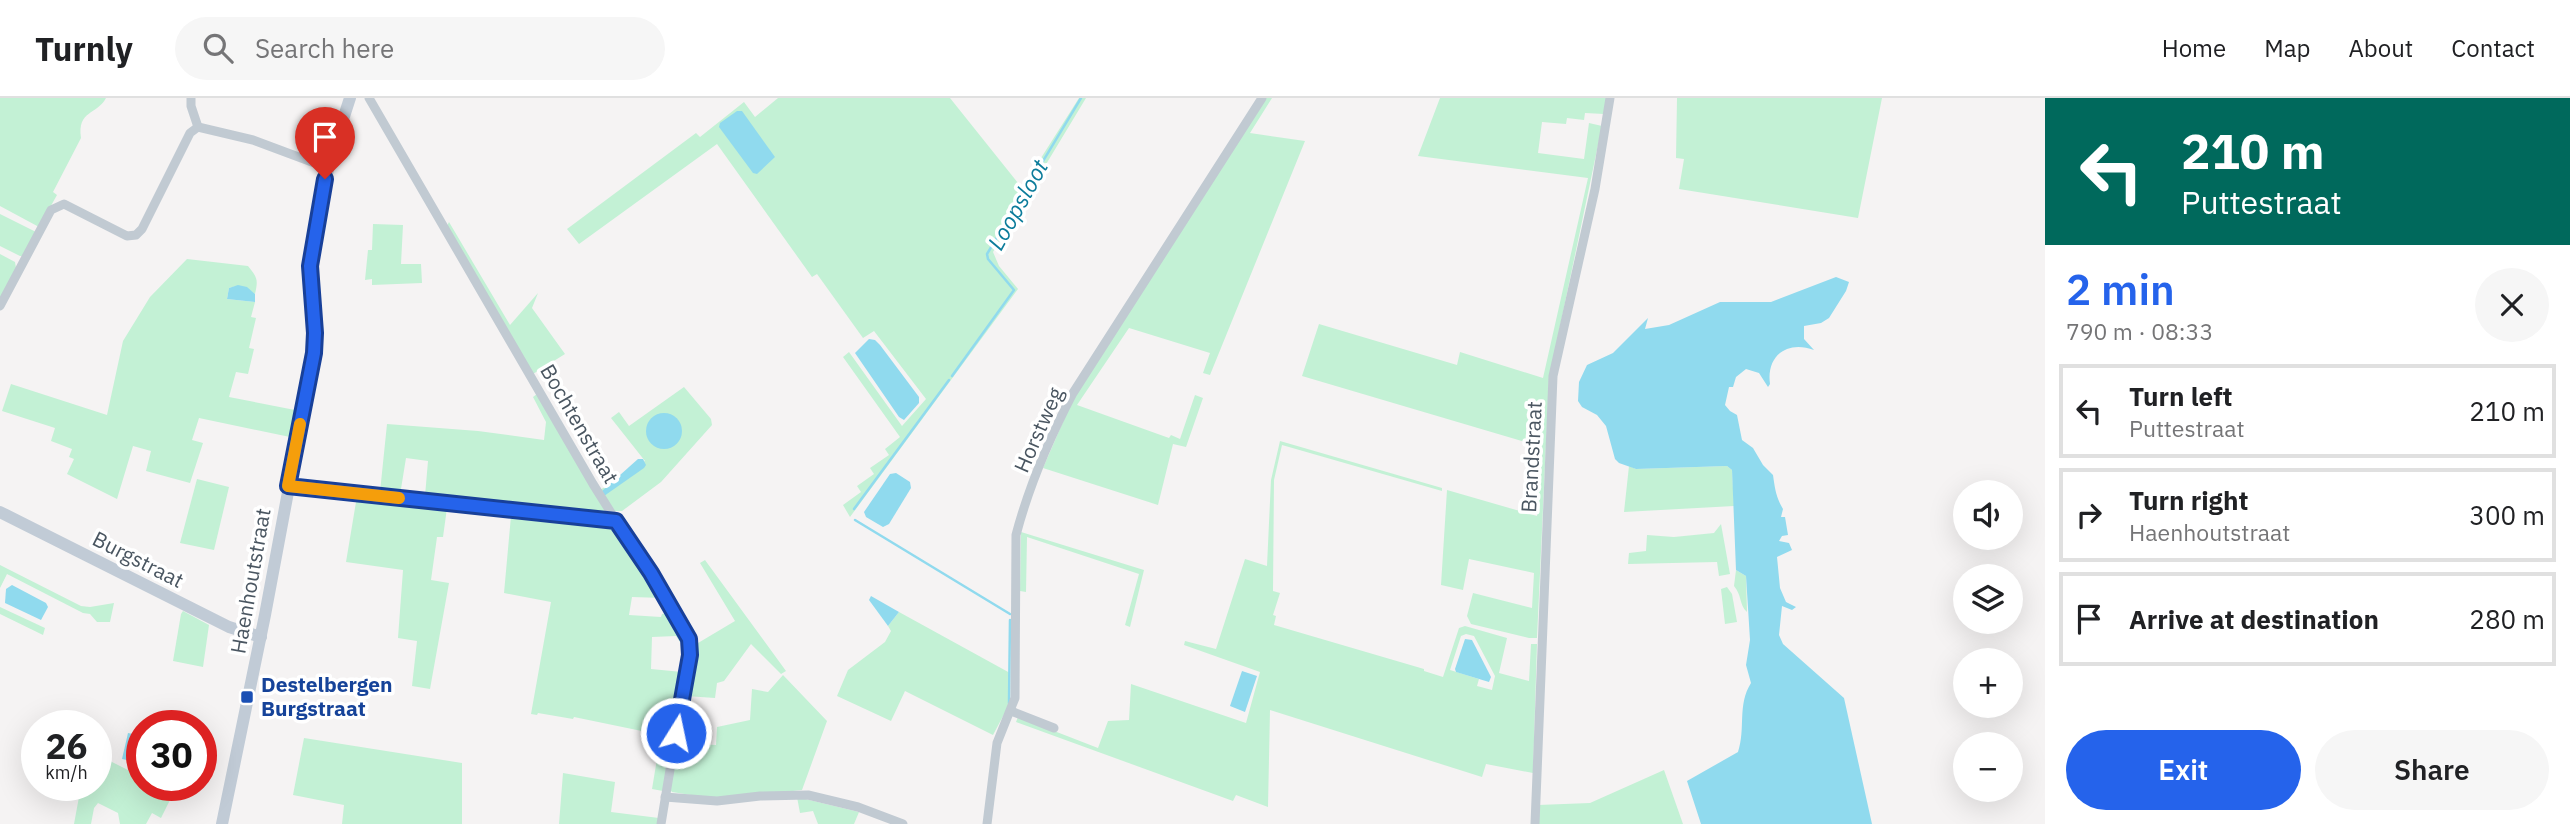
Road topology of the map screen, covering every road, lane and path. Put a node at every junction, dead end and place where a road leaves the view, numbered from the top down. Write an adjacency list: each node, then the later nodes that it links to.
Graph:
1 (191, 98): 6 (street)
2 (350, 98): 7 (street, Haenhoutstraat)
3 (369, 98): 11 (street, Bochtenstraat)
4 (1262, 98): 13 (street, Horstweg)
5 (1610, 98): 20 (street, Brandstraat)
6 (198, 127): 7 (street); 8 (street)
7 (328, 168): 9 (street, Haenhoutstraat)
8 (0, 306)
9 (288, 486): 11 (street); 12 (street, Haenhoutstraat)
10 (0, 512): 12 (street, Burgstraat)
11 (616, 521): 15 (street, Bochtenstraat)
12 (261, 636): 16 (street, Haenhoutstraat)
13 (1011, 711): 14 (street); 19 (street, Horstweg)
14 (1054, 728)
15 (665, 797): 17 (street, Bochtenstraat); 18 (street)
16 (222, 824)
17 (661, 824)
18 (904, 824)
19 (987, 824)
20 (1535, 824)

